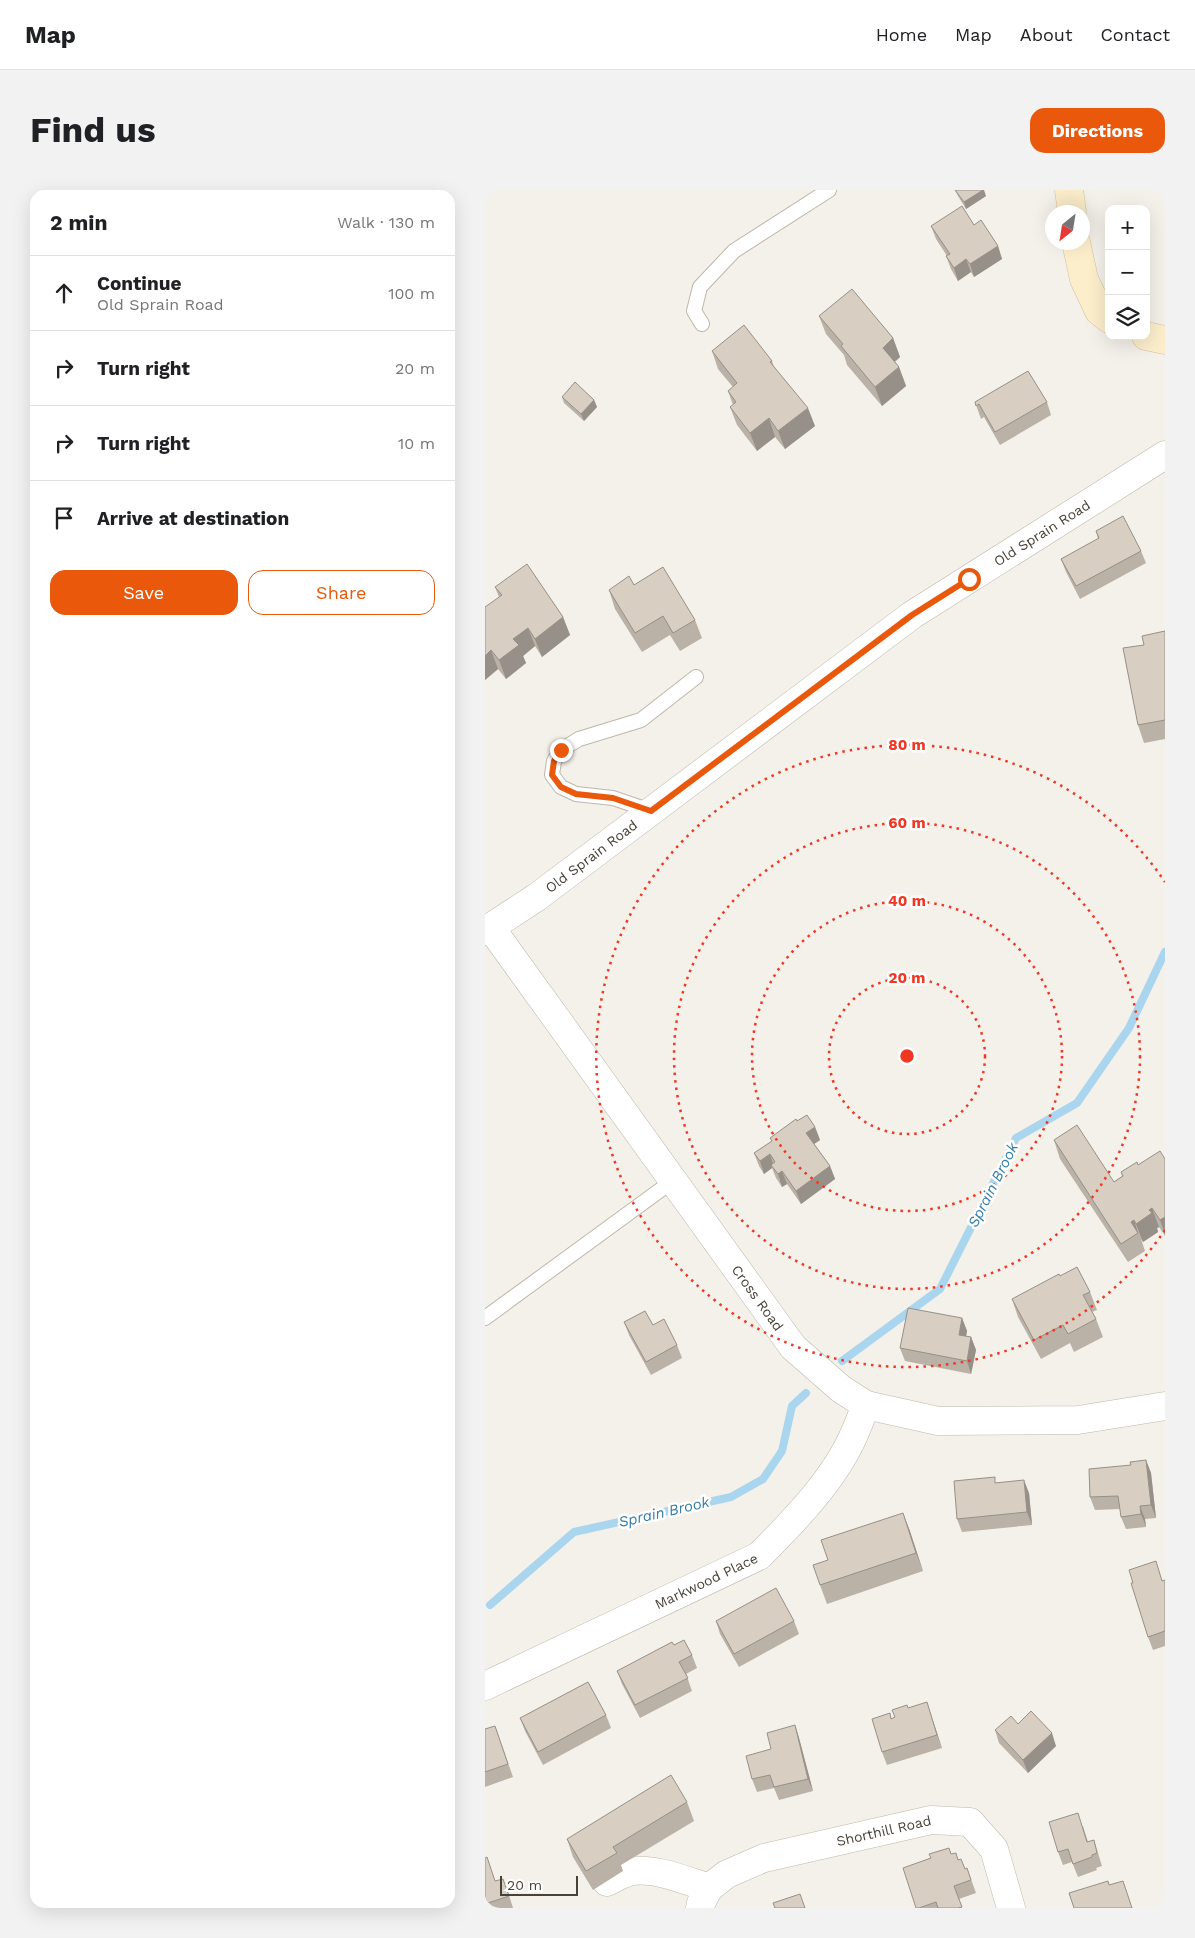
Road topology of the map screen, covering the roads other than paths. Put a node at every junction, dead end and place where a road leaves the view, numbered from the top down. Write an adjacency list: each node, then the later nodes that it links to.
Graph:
1 (829, 190): 6 (lane)
2 (1069, 190): 3 (main road)
3 (1071, 205)
4 (1078, 250): 5 (main road)
5 (1105, 316)
6 (702, 324)
7 (1150, 337): 8 (main road)
8 (1165, 340)
9 (1165, 455): 11 (street, Old Sprain Road)
10 (696, 677): 11 (lane)
11 (651, 811): 12 (street, Old Sprain Road)
12 (488, 930): 13 (street, Cross Road)
13 (674, 1180): 14 (lane); 15 (street, Cross Road)
14 (485, 1318)
15 (866, 1405): 16 (street, Cross Road); 17 (street, Markwood Place)
16 (1165, 1406)
17 (485, 1686)
18 (607, 1882): 19 (street)
19 (705, 1898): 20 (street, Shorthill Road)
20 (1011, 1908)

